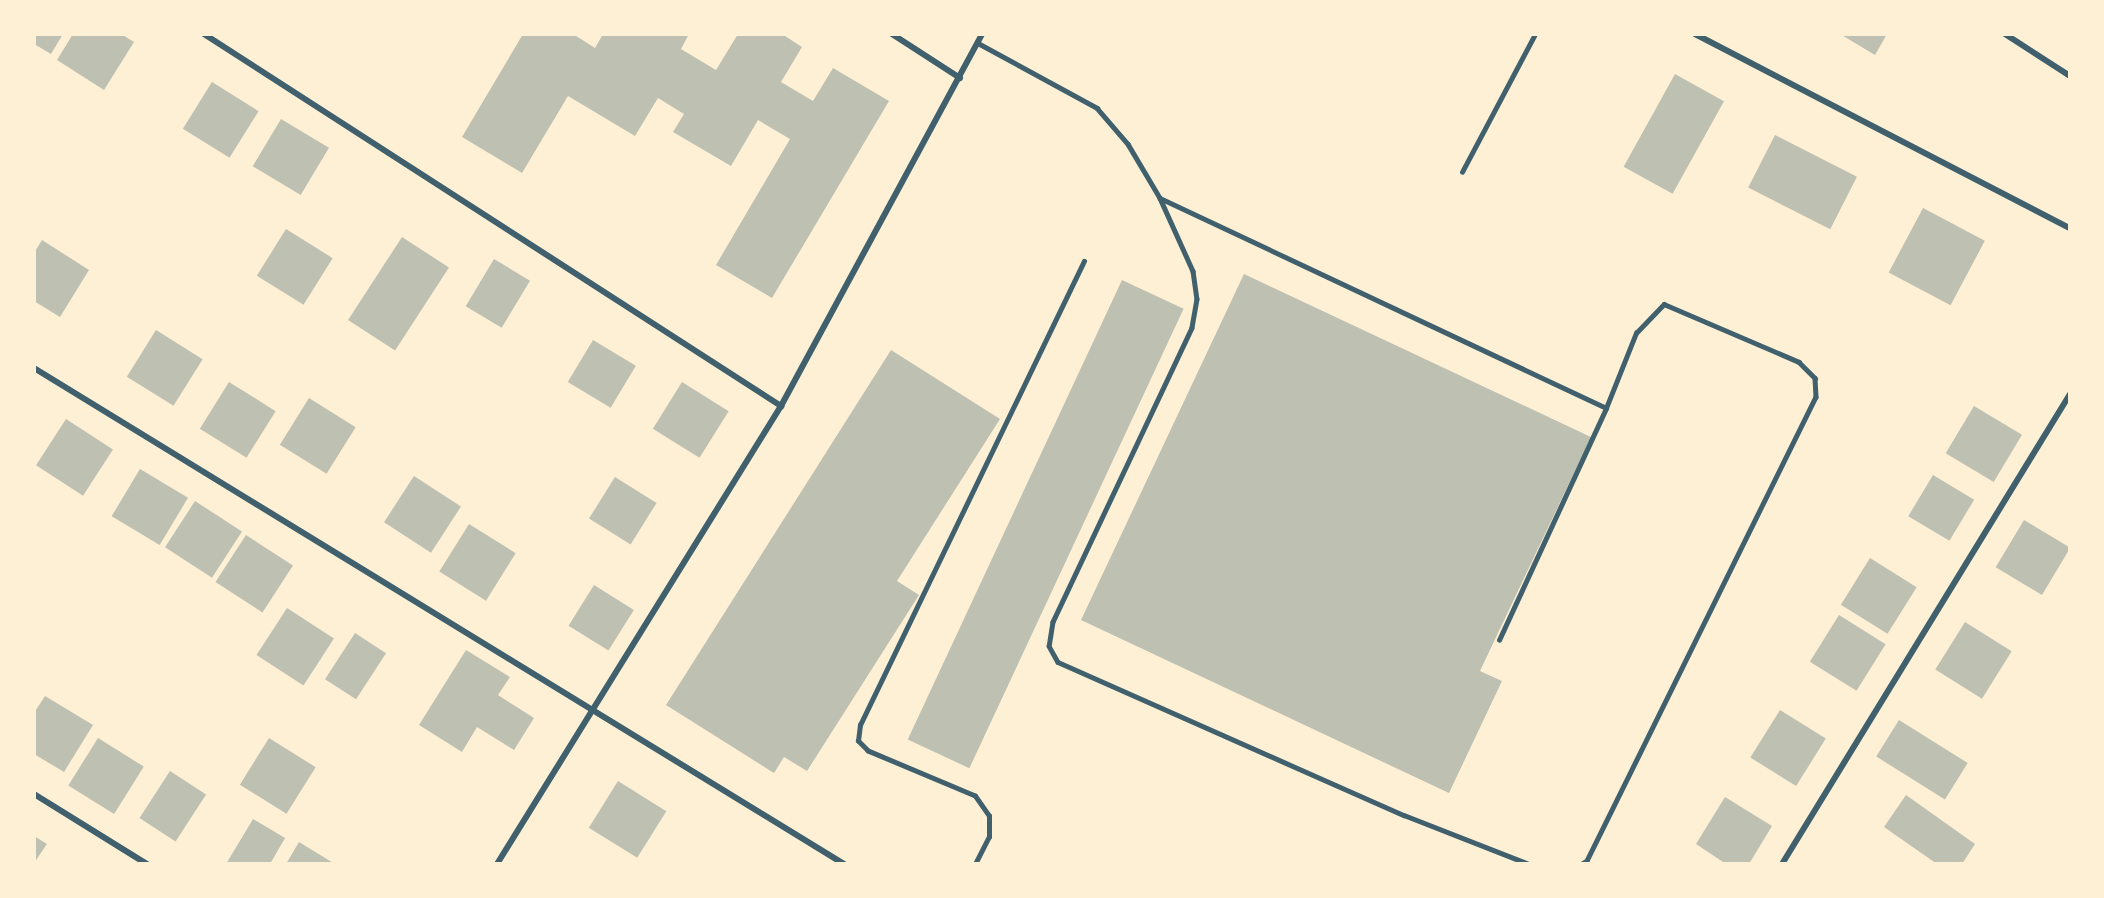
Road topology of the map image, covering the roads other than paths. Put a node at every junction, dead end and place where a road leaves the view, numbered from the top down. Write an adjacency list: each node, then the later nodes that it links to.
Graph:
1 (204, 34): 16 (street)
2 (892, 34): 9 (street)
3 (982, 34): 7 (street)
4 (1534, 34): 10 (lane)
5 (1695, 34): 12 (street)
6 (2005, 34): 8 (street)
7 (978, 43): 9 (street); 11 (lane)
8 (2070, 76)
9 (960, 78): 16 (street)
10 (1462, 172)
11 (1160, 198): 17 (lane); 25 (lane)
12 (2070, 228)
13 (1084, 261): 24 (lane)
14 (34, 368): 19 (street)
15 (2070, 394): 27 (street)
16 (781, 406): 19 (street)
17 (1606, 408): 18 (lane); 26 (lane)
18 (1499, 640)
19 (594, 711): 22 (street); 23 (street)
20 (34, 794): 21 (street)
21 (147, 864)
22 (497, 864)
23 (844, 864)
24 (975, 864)
25 (1528, 864)
26 (1582, 864)
27 (1782, 864)

